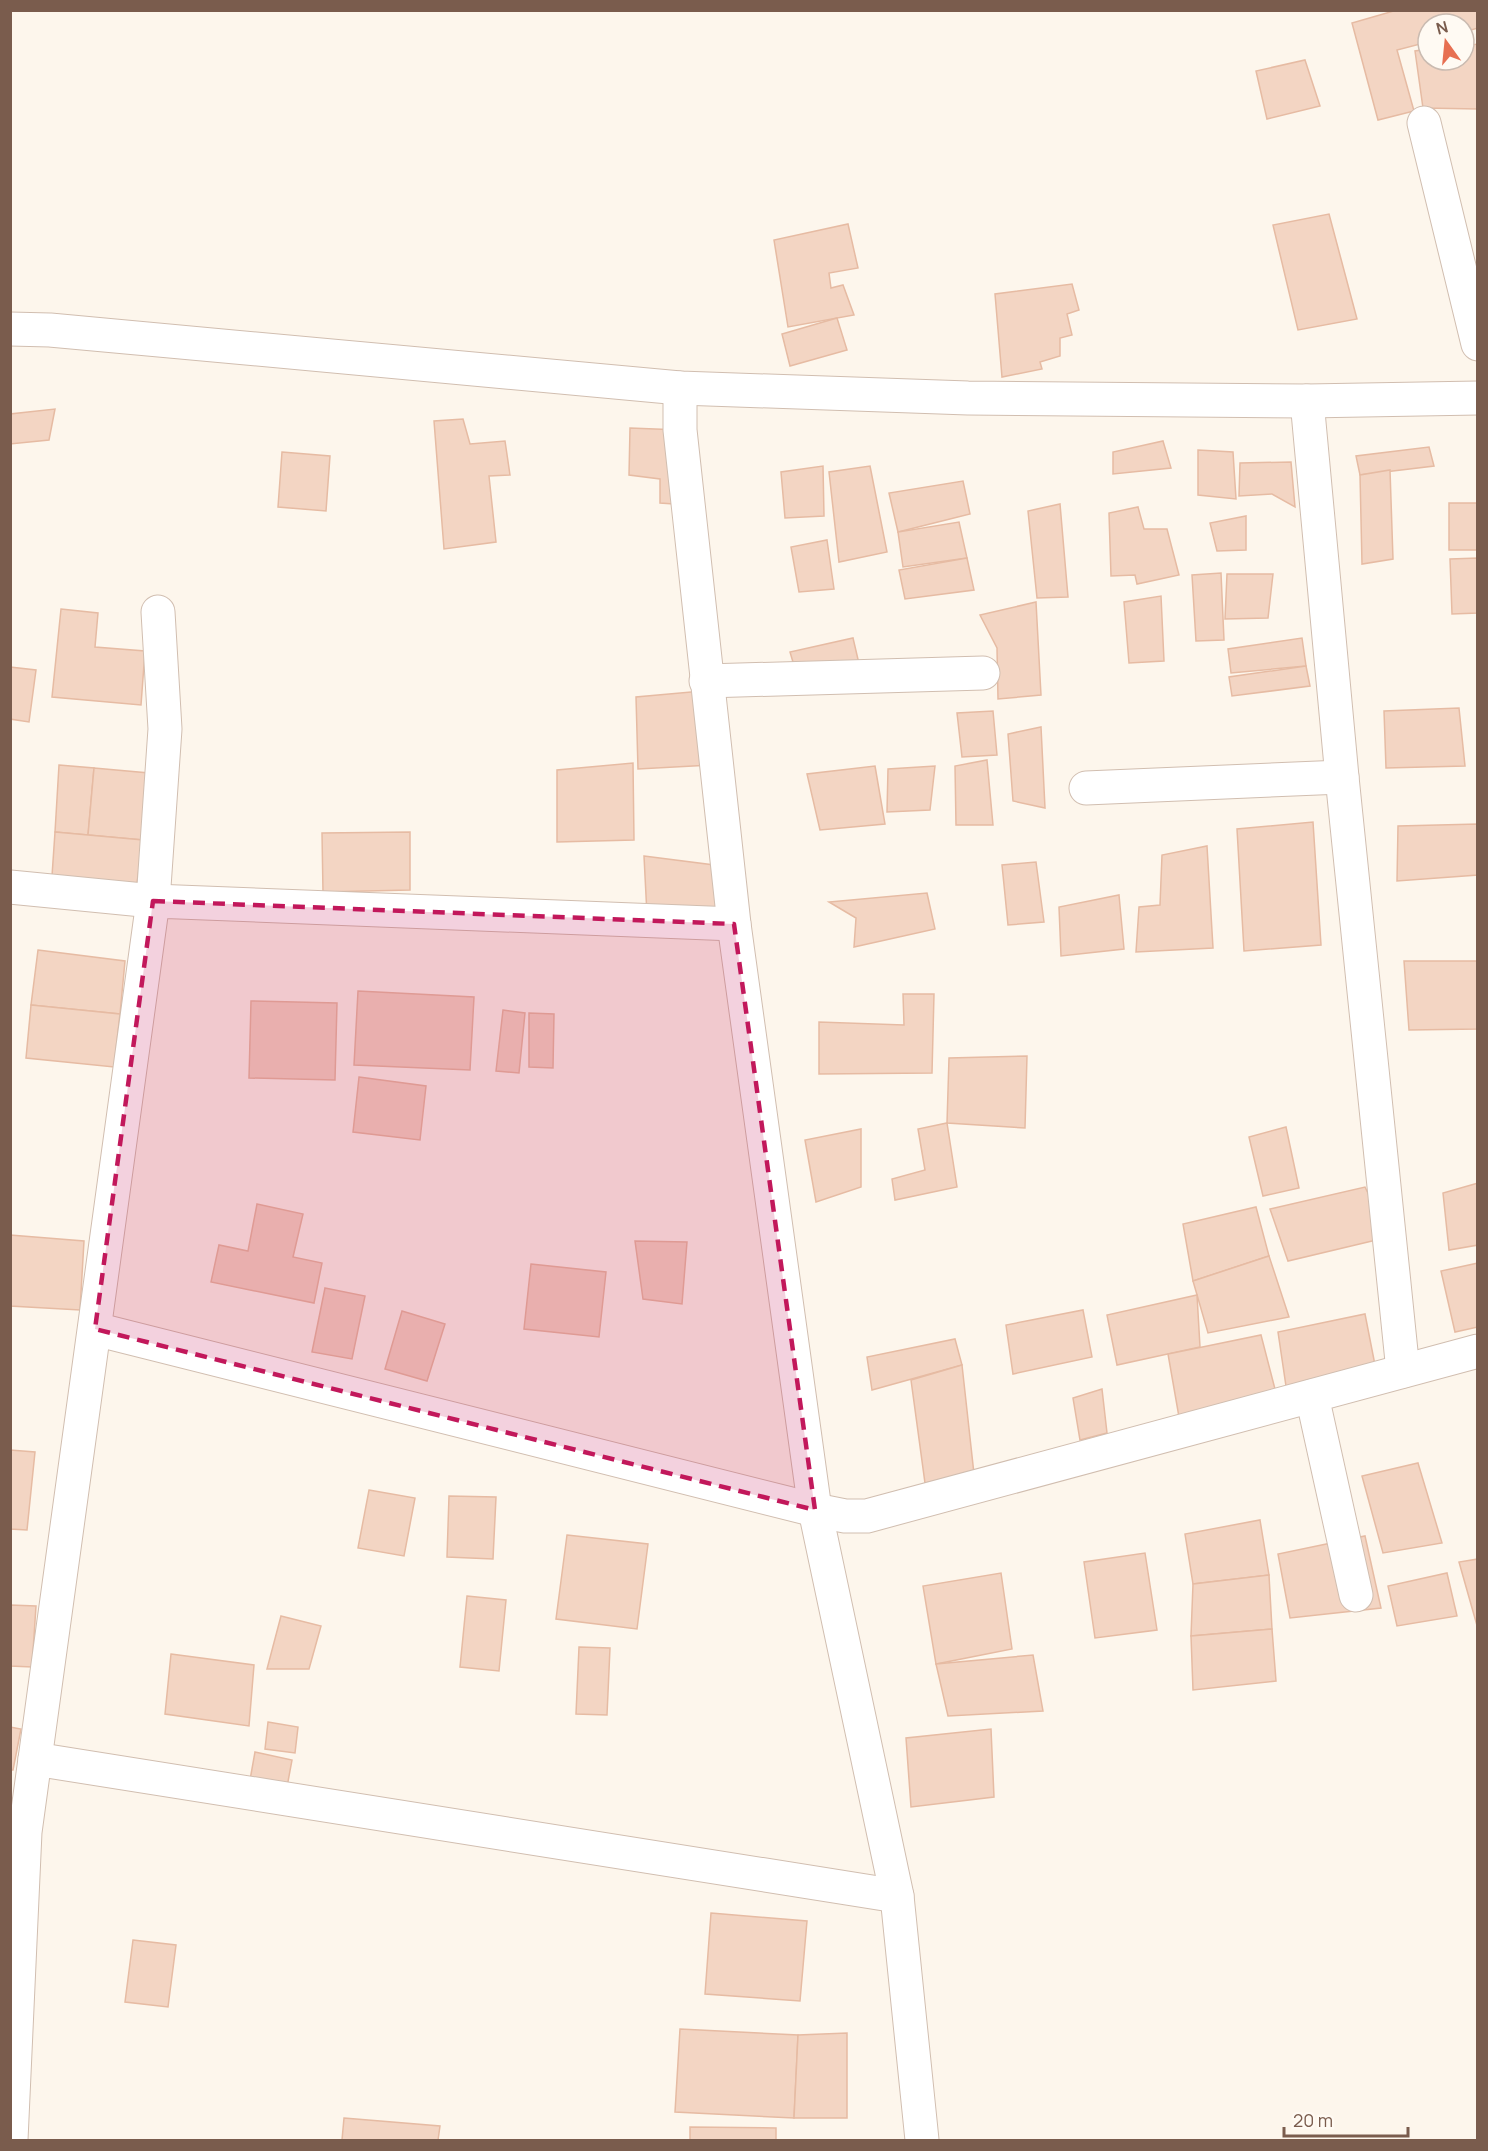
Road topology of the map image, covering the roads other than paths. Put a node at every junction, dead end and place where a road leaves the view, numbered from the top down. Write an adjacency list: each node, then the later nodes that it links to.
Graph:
1 (1424, 123): 3 (street)
2 (10, 329): 4 (street)
3 (1478, 344)
4 (680, 388): 6 (street); 9 (street)
5 (1478, 398): 6 (street)
6 (1307, 400): 10 (street)
7 (158, 612): 13 (street)
8 (983, 673): 9 (street)
9 (706, 681): 14 (street)
10 (1342, 777): 11 (street); 17 (street)
11 (1086, 788)
12 (10, 887): 13 (street)
13 (153, 901): 14 (street); 15 (street)
14 (734, 924): 19 (street)
15 (94, 1329): 19 (street); 21 (street)
16 (1478, 1351): 17 (street)
17 (1403, 1371): 18 (street)
18 (1312, 1396): 19 (street); 20 (street)
19 (815, 1510): 23 (street)
20 (1356, 1595)
21 (35, 1759): 22 (street); 23 (street)
22 (18, 1831): 24 (street)
23 (897, 1896): 25 (street)
24 (11, 2140)
25 (922, 2140)

